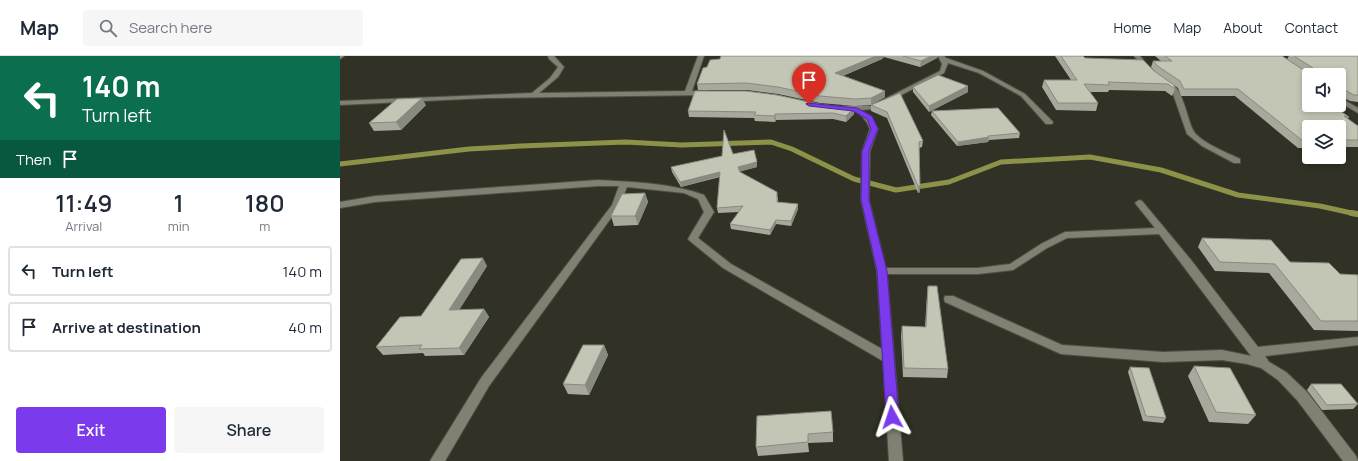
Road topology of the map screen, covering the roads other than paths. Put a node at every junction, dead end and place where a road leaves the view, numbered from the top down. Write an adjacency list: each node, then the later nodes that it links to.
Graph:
1 (551, 56): 7 (street)
2 (702, 56): 5 (street)
3 (1137, 56): 14 (street)
4 (944, 58): 11 (street); 13 (street)
5 (688, 93): 6 (street); 7 (street)
6 (718, 93)
7 (534, 95): 8 (street)
8 (340, 103)
9 (1346, 103): 12 (street)
10 (834, 108): 11 (street)
11 (855, 109): 19 (street)
12 (1358, 111)
13 (1049, 122)
14 (1237, 160)
15 (624, 184): 17 (street); 23 (street); 25 (street)
16 (1139, 203): 18 (street)
17 (340, 205)
18 (1161, 231): 19 (street); 22 (street)
19 (882, 271): 23 (street)
20 (949, 299): 24 (street)
21 (1358, 340): 22 (street)
22 (1255, 352): 24 (street)
23 (888, 358): 26 (street)
24 (1265, 365): 27 (street)
25 (437, 461)
26 (896, 461)
27 (1351, 461)

